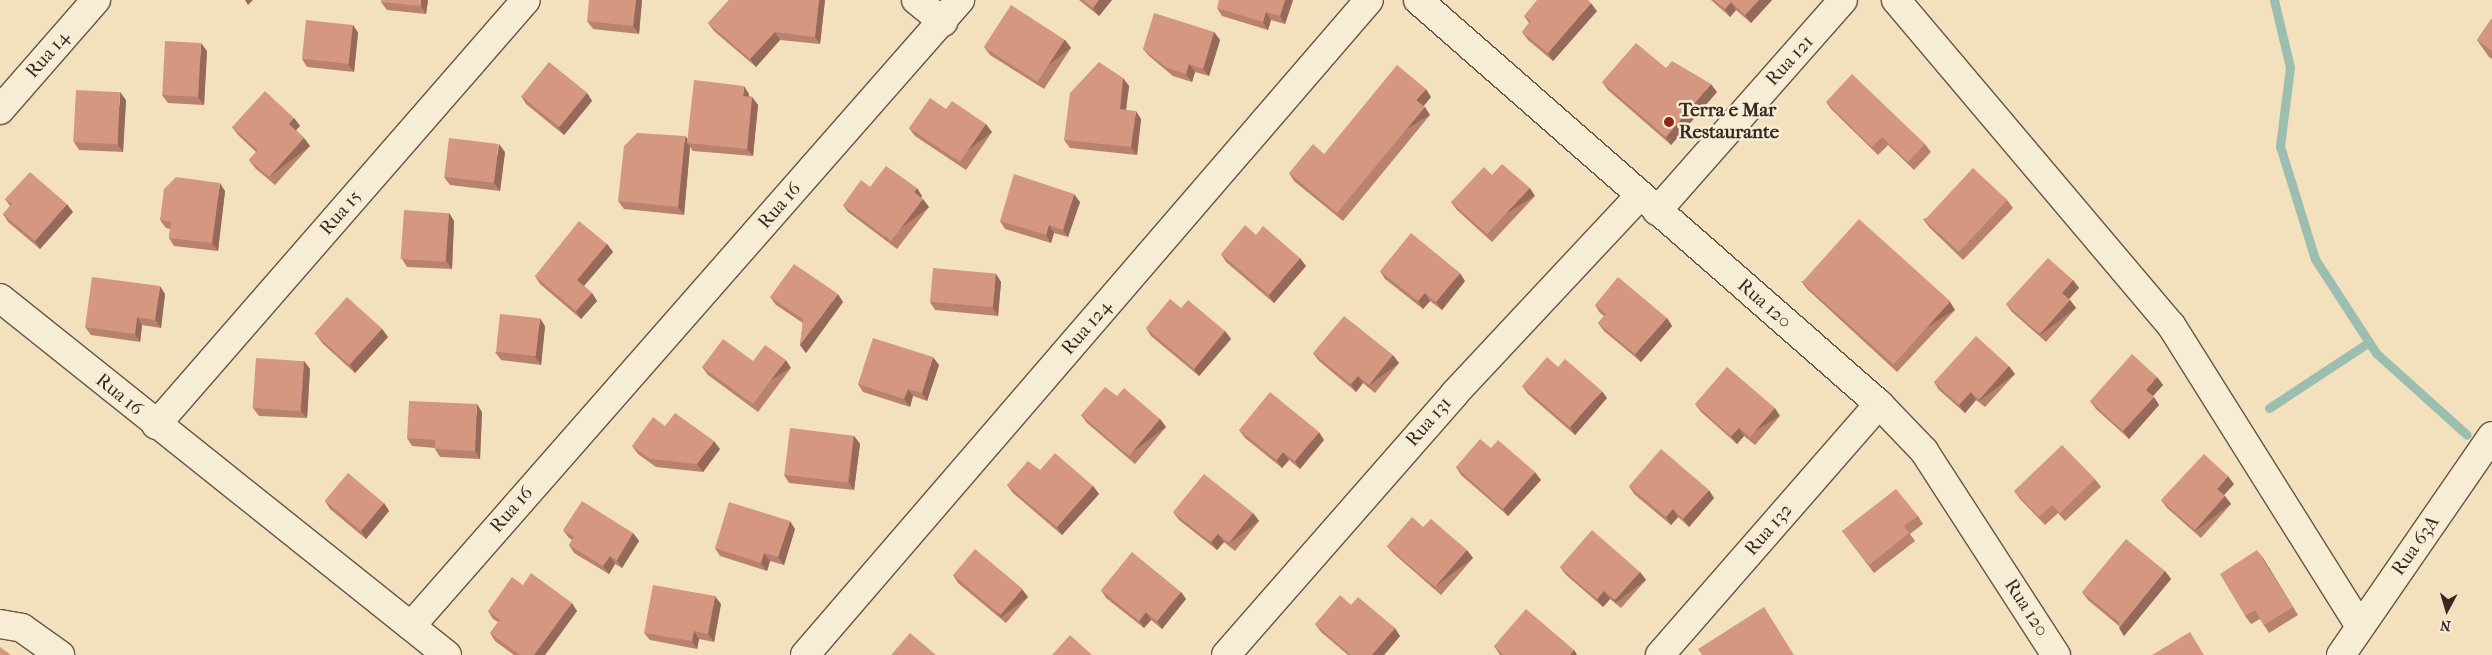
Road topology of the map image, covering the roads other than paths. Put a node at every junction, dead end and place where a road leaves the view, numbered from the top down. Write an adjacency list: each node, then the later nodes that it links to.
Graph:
1 (96, 0): 10 (street, Rua 14)
2 (526, 0): 14 (street, Rua 15)
3 (916, 0): 9 (street)
4 (960, 0): 9 (street, Rua 16)
5 (1369, 0): 21 (street, Rua 124)
6 (1418, 0): 11 (street, Rua 120)
7 (1843, 0): 11 (street, Rua 121)
8 (1896, 0): 18 (street)
9 (942, 22): 17 (street, Rua 16)
10 (0, 110)
11 (1648, 203): 13 (street, Rua 120); 22 (street, Rua 131)
12 (0, 298): 14 (street, Rua 16)
13 (1878, 404): 23 (street, Rua 132); 24 (street, Rua 120)
14 (156, 425): 17 (street, Rua 16)
15 (2492, 436): 18 (street, Rua 63A)
16 (0, 624): 19 (street)
17 (411, 626): 20 (street)
18 (2360, 626): 25 (street, Rua 63A)
19 (60, 655)
20 (447, 655)
21 (805, 655)
22 (1226, 655)
23 (1660, 655)
24 (2056, 655)
25 (2341, 655)

